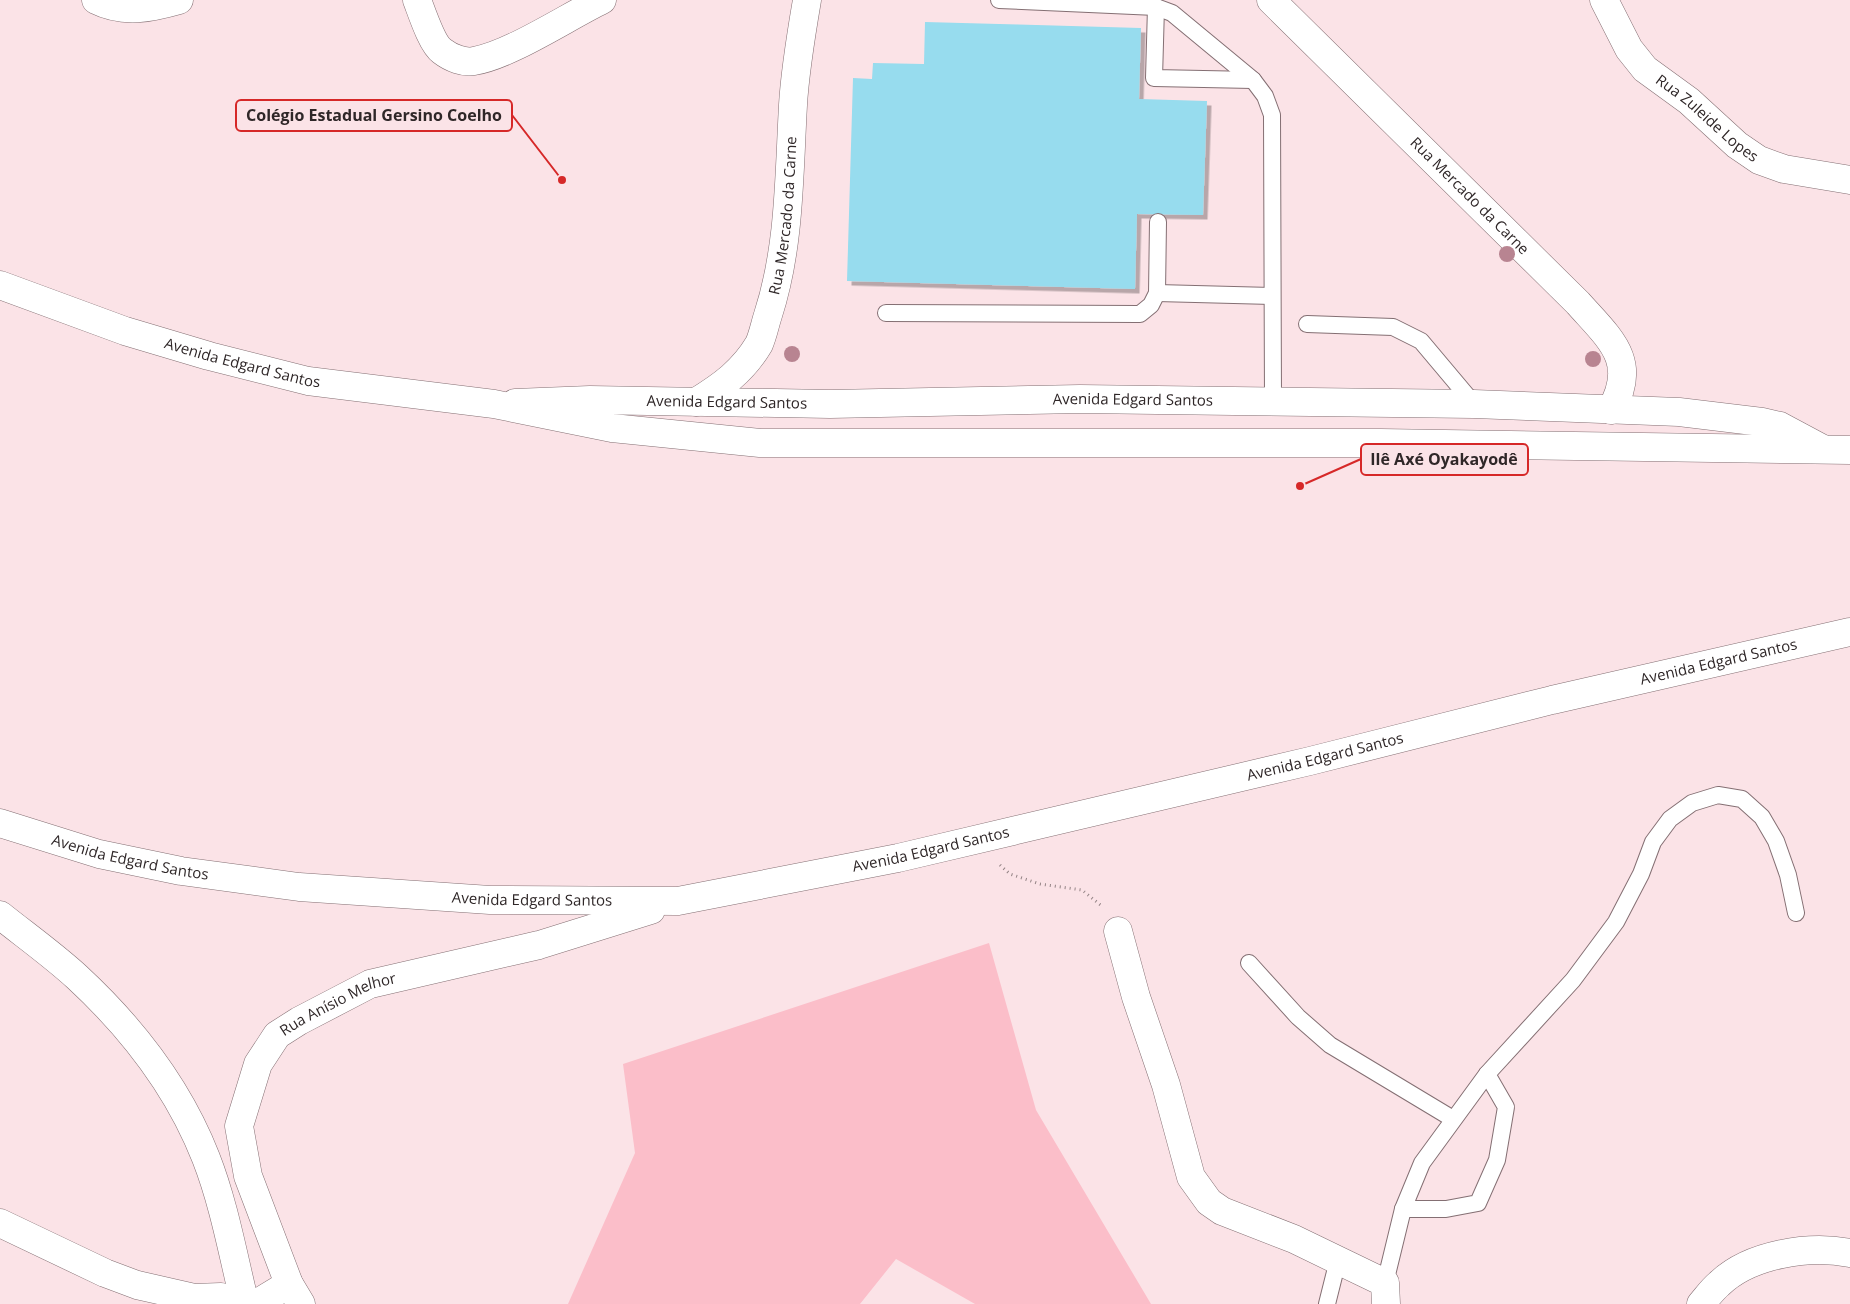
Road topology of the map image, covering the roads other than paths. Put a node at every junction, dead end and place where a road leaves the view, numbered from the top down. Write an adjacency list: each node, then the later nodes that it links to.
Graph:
1 (96, 0): 2 (main road)
2 (179, 0)
3 (417, 0): 4 (main road)
4 (602, 0)
5 (807, 0): 19 (main road, Rua Mercado da Carne)
6 (999, 0): 9 (lane)
7 (1271, 0): 22 (main road, Rua Mercado da Carne)
8 (1604, 0): 11 (main road, Rua Zuleide Lopes)
9 (1156, 7): 10 (lane); 10 (lane)
10 (1253, 80): 15 (lane)
11 (1850, 180)
12 (1158, 222): 14 (lane)
13 (0, 285): 20 (main road, Avenida Edgard Santos)
14 (1157, 293): 15 (lane); 16 (lane)
15 (1272, 296): 18 (lane)
16 (886, 313)
17 (1307, 324): 21 (lane)
18 (1273, 401): 19 (main road, Avenida Edgard Santos); 21 (main road, Avenida Edgard Santos)
19 (696, 402): 20 (main road, Avenida Edgard Santos)
20 (494, 404): 23 (main road, Avenida Edgard Santos)
21 (1474, 404): 22 (main road, Avenida Edgard Santos)
22 (1612, 410): 23 (main road, Avenida Edgard Santos)
23 (1823, 450): 24 (main road, Avenida Edgard Santos)
24 (1850, 450)
25 (1850, 632): 27 (main road, Avenida Edgard Santos)
26 (0, 823): 27 (main road, Avenida Edgard Santos)
27 (678, 901): 38 (main road, Rua Anísio Melhor)
28 (1796, 913): 32 (lane)
29 (0, 915): 41 (main road)
30 (1118, 931): 37 (main road)
31 (1249, 963): 33 (lane)
32 (1488, 1074): 33 (lane); 34 (lane)
33 (1453, 1119): 34 (lane)
34 (1404, 1209): 39 (lane)
35 (0, 1223): 40 (main road)
36 (1850, 1253): 44 (main road)
37 (1338, 1260): 39 (main road); 43 (lane)
38 (295, 1294): 42 (main road)
39 (1385, 1294)
40 (235, 1304)
41 (245, 1304)
42 (256, 1304)
43 (1327, 1304)
44 (1701, 1304)

